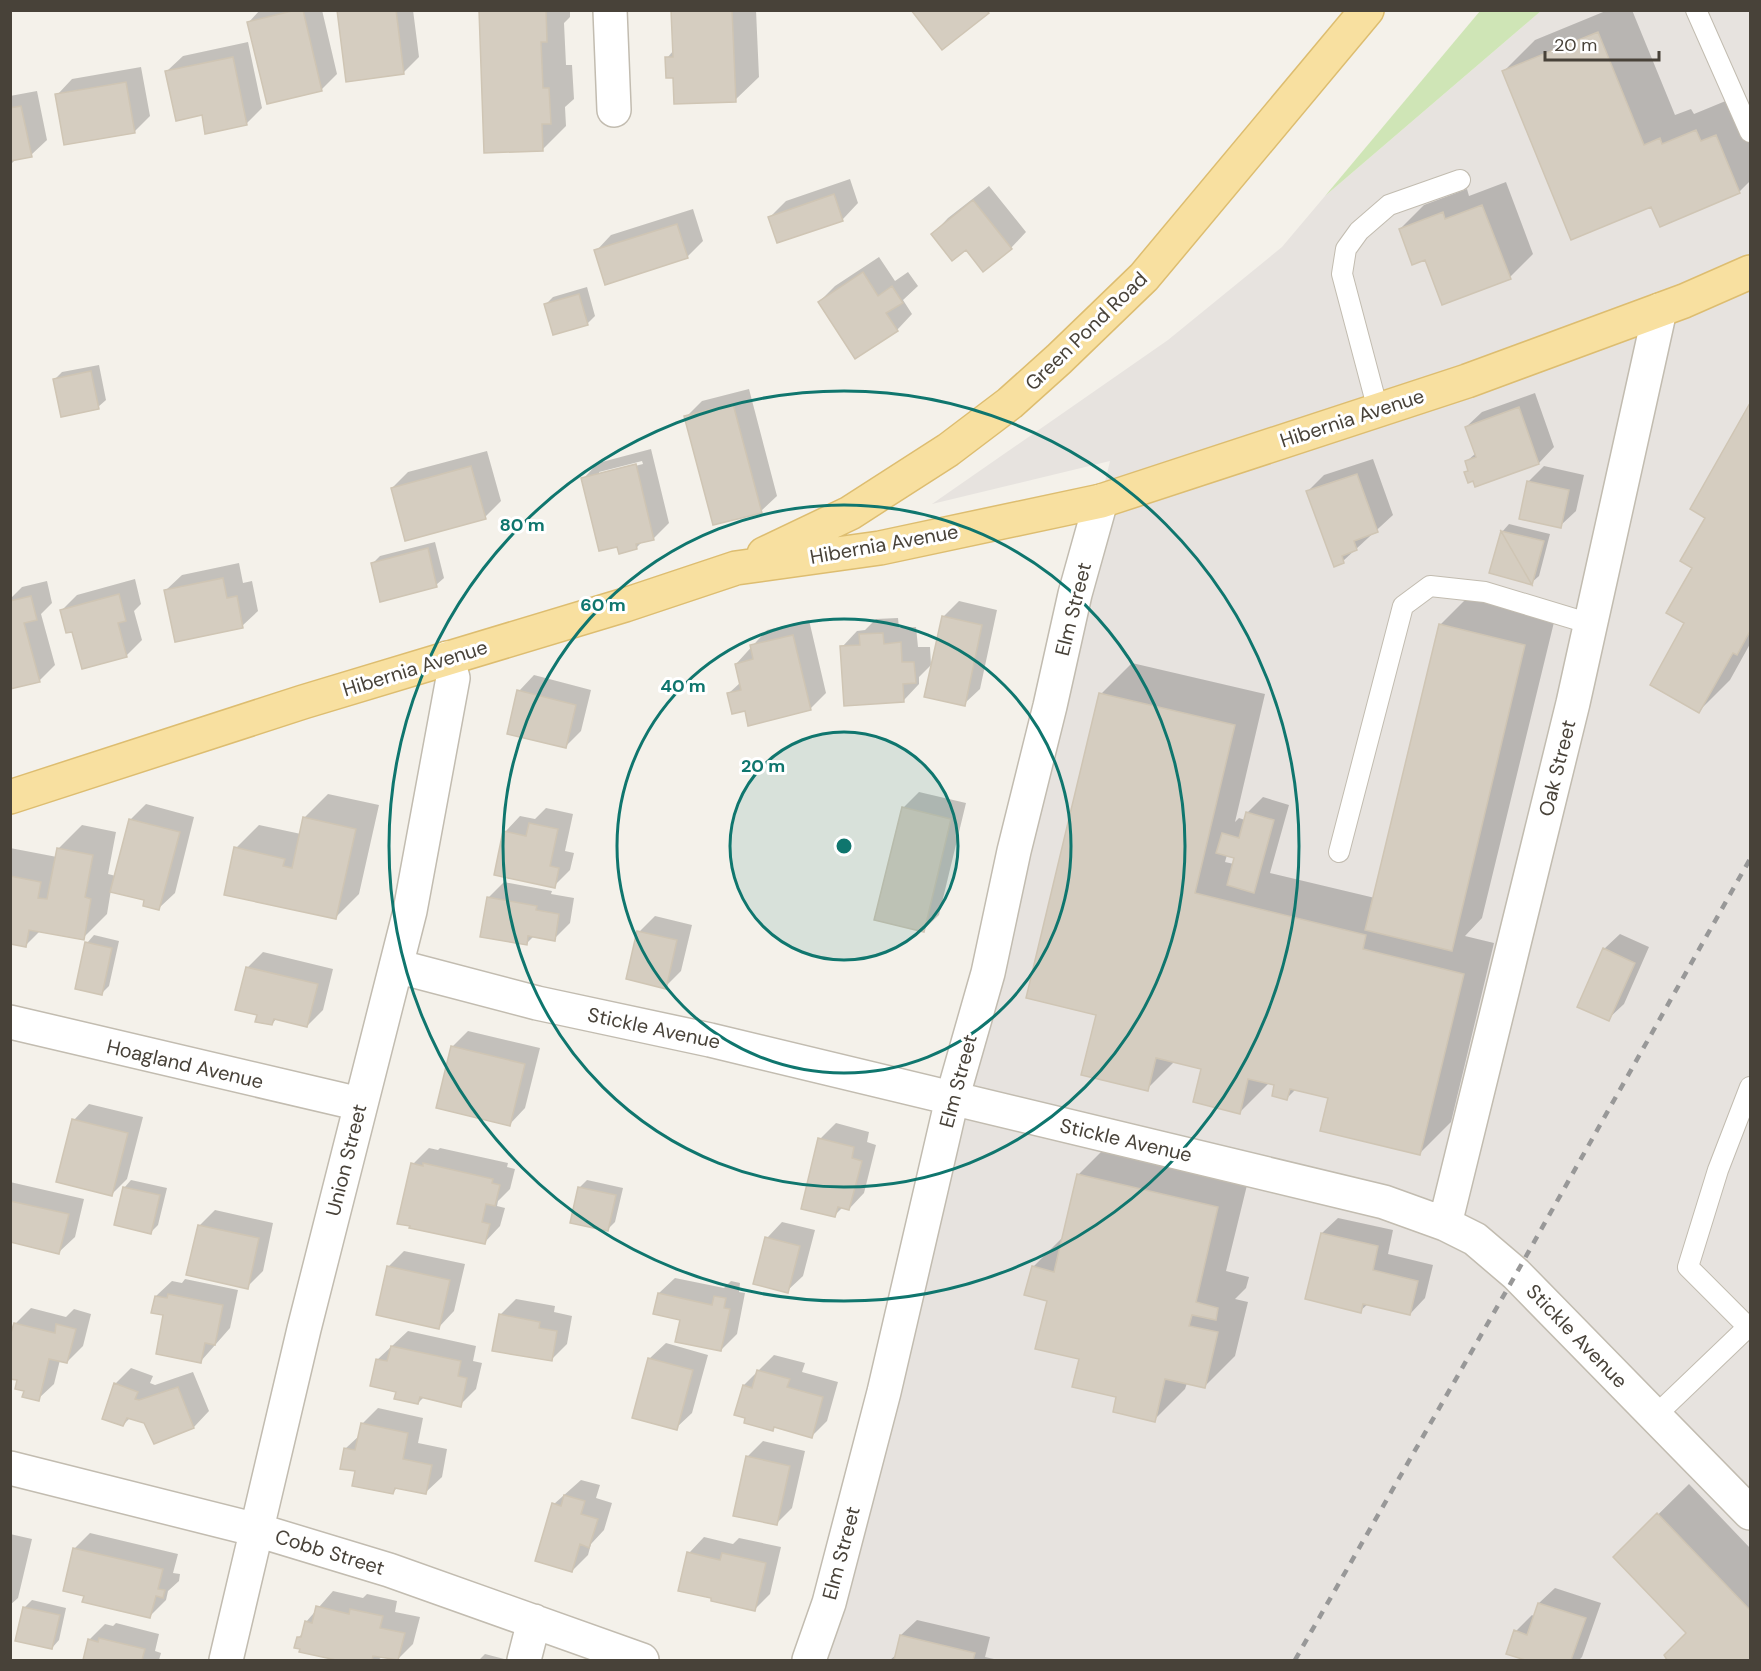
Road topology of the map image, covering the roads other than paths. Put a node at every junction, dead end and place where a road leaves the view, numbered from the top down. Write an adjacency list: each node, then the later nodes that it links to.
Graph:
1 (610, 10): 4 (street)
2 (1367, 10): 11 (main road, Green Pond Road)
3 (1696, 10): 5 (lane)
4 (614, 110)
5 (1750, 132)
6 (1460, 180): 9 (lane)
7 (1750, 272): 8 (main road, Hibernia Avenue)
8 (1660, 310): 9 (main road, Hibernia Avenue); 12 (street, Oak Street)
9 (1378, 410): 10 (main road, Hibernia Avenue)
10 (1101, 501): 11 (main road, Hibernia Avenue); 19 (street, Elm Street)
11 (736, 568): 13 (main road, Hibernia Avenue)
12 (1591, 624): 15 (lane); 21 (street, Oak Street)
13 (447, 658): 14 (main road, Hibernia Avenue); 16 (street, Union Street)
14 (10, 797)
15 (1339, 852)
16 (396, 966): 19 (street, Stickle Avenue); 20 (street, Union Street)
17 (10, 1022): 20 (street, Hoagland Avenue)
18 (1750, 1087): 22 (lane)
19 (952, 1099): 21 (street, Stickle Avenue); 30 (street, Elm Street)
20 (360, 1104): 25 (street, Union Street)
21 (1445, 1224): 22 (street, Stickle Avenue)
22 (1655, 1416): 24 (street, Stickle Avenue)
23 (10, 1468): 25 (street, Cobb Street)
24 (1750, 1513)
25 (257, 1530): 26 (street, Cobb Street); 27 (street, Union Street)
26 (534, 1621): 28 (street); 29 (street, Cobb Street)
27 (226, 1660)
28 (524, 1660)
29 (642, 1660)
30 (809, 1660)

